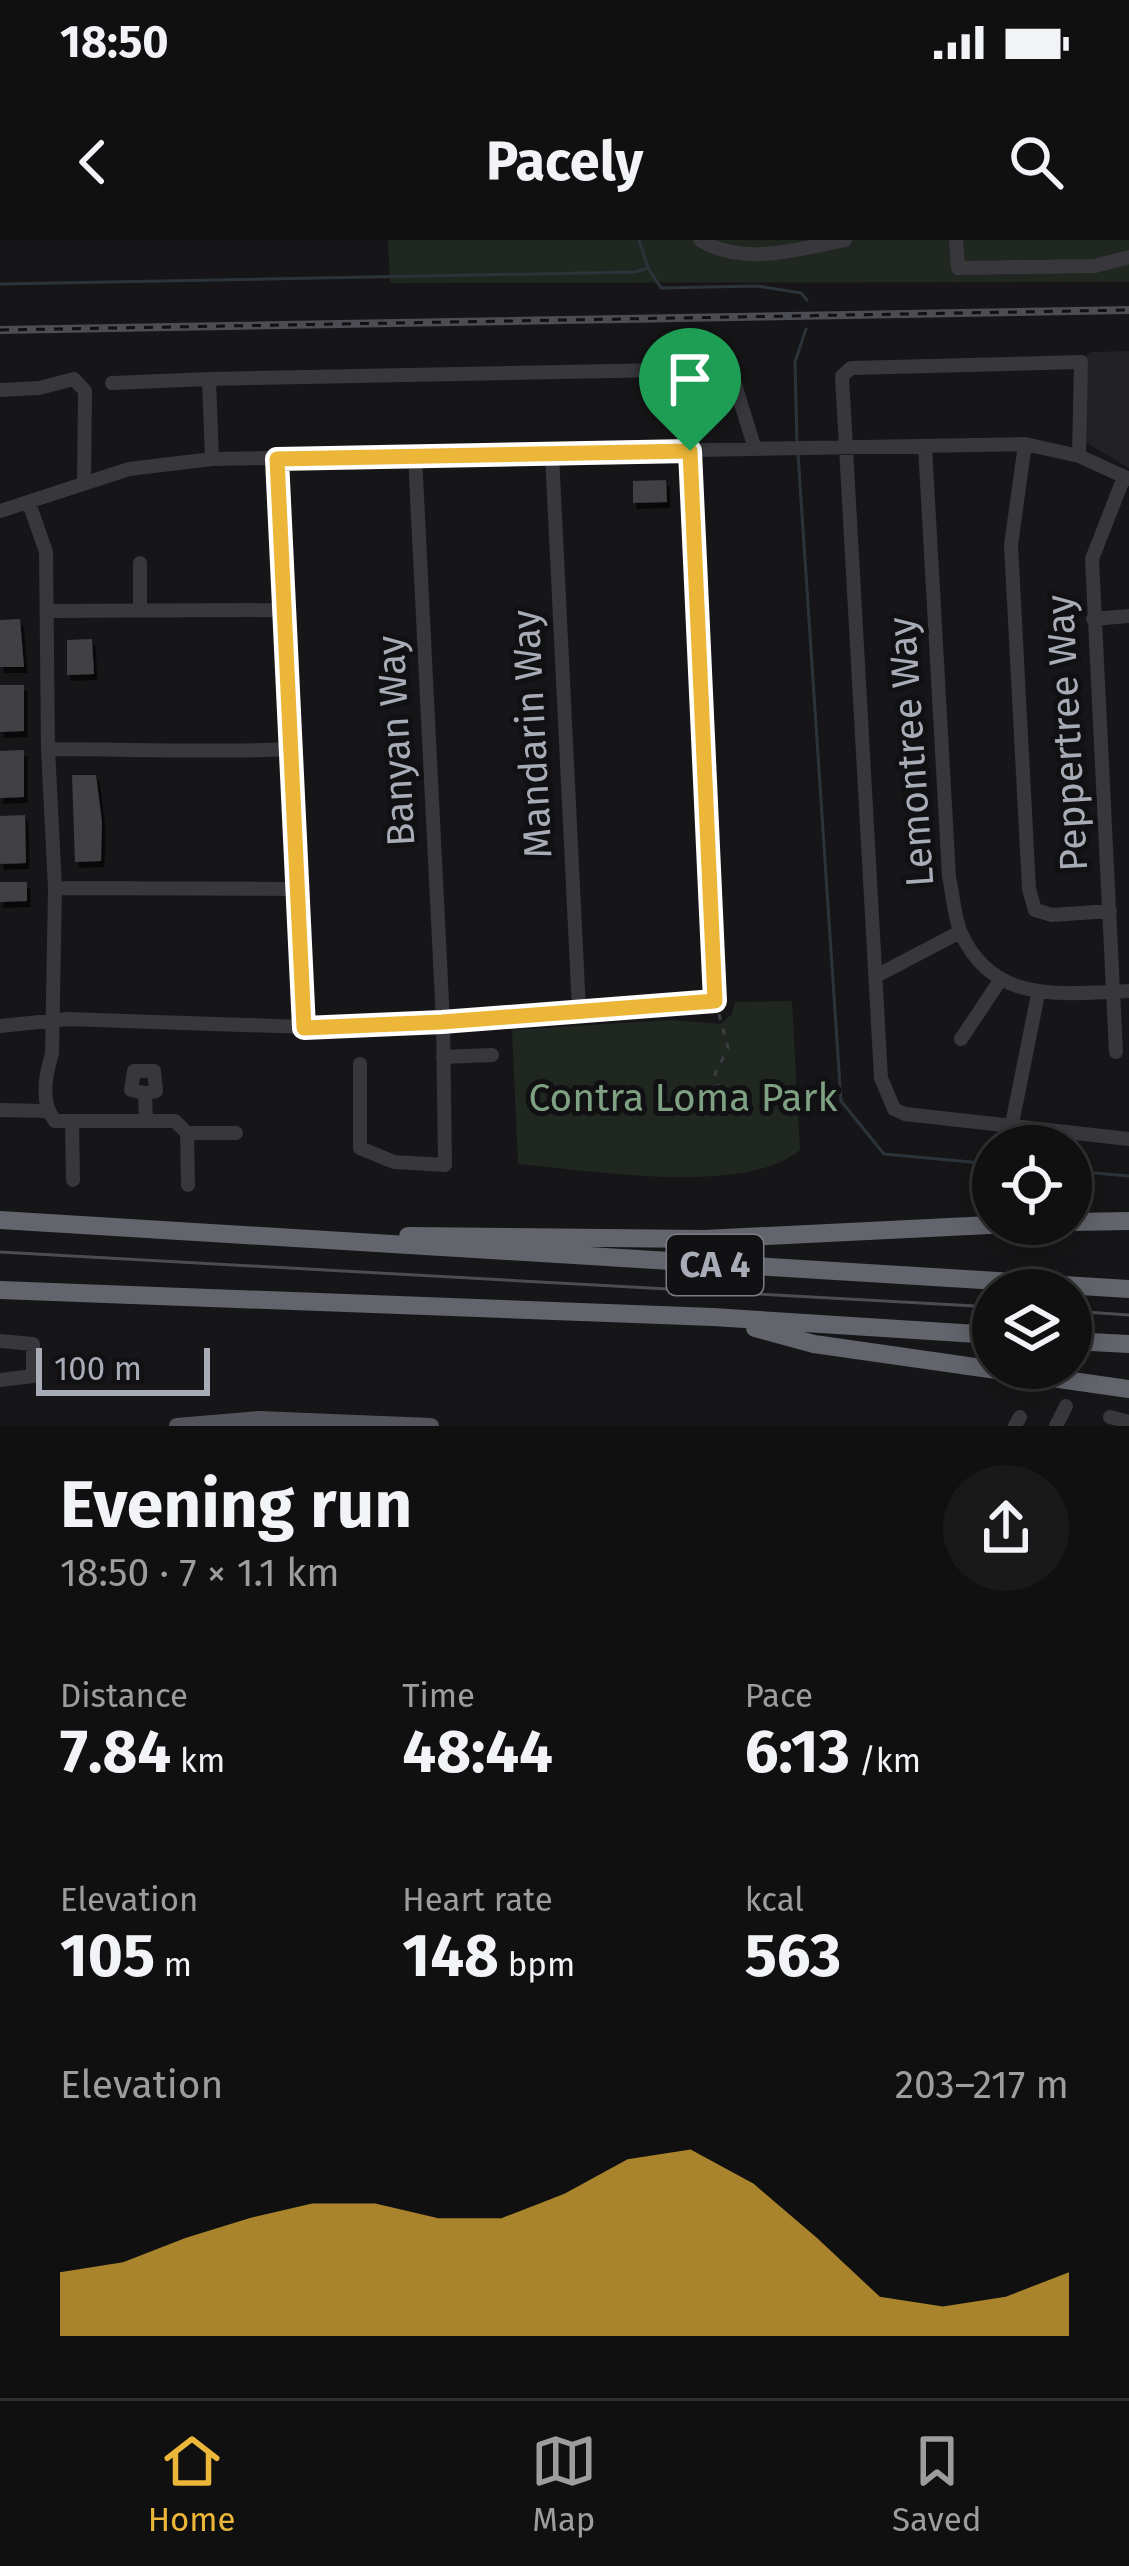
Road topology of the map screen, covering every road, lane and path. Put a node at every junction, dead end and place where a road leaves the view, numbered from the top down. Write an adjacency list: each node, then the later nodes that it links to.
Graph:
1 (700, 240): 2 (street)
2 (845, 240)
3 (956, 240): 4 (street)
4 (1129, 256)
5 (209, 379): 6 (street); 11 (street); 16 (street)
6 (112, 383)
7 (0, 390): 19 (street)
8 (1025, 444): 9 (street); 15 (street); 32 (street)
9 (925, 446): 10 (street); 33 (street, Lemontree Way)
10 (848, 447): 11 (street); 15 (street); 34 (street)
11 (755, 449): 12 (street)
12 (690, 451): 13 (street); 38 (street)
13 (552, 454): 14 (street); 39 (street, Mandarin Way)
14 (415, 456): 17 (street); 41 (street, Banyan Way)
15 (1079, 456): 18 (street)
16 (212, 459): 17 (street); 19 (street)
17 (277, 459): 25 (street)
18 (1126, 478): 27 (street, Peppertree Way)
19 (84, 482): 20 (street)
20 (29, 503): 21 (street); 23 (street)
21 (0, 512)
22 (140, 563): 24 (street)
23 (46, 610): 24 (street); 28 (street)
24 (140, 610): 25 (street)
25 (285, 610): 29 (street)
26 (1129, 616): 27 (street)
27 (1093, 619): 32 (street, Peppertree Way)
28 (48, 749): 29 (street); 30 (street)
29 (291, 749): 31 (street)
30 (55, 888): 31 (street); 40 (street)
31 (298, 889): 43 (street)
32 (1110, 910): 36 (street, Peppertree Way)
33 (960, 932): 34 (street); 35 (street, Lemontree Way)
34 (878, 975): 55 (street)
35 (1001, 980): 37 (street, Lemontree Way); 44 (street)
36 (1121, 992): 37 (street, Lemontree Way); 45 (street, Peppertree Way)
37 (1038, 994): 55 (street)
38 (715, 1001): 39 (street); 50 (path)
39 (579, 1010): 41 (street)
40 (51, 1021): 42 (street); 43 (street); 52 (street)
41 (442, 1022): 43 (street); 47 (street, Banyan Way)
42 (0, 1025)
43 (304, 1028)
44 (961, 1039)
45 (1116, 1052)
46 (492, 1055): 47 (street)
47 (443, 1057): 48 (street, Banyan Way)
48 (360, 1064)
49 (145, 1094): 53 (street)
50 (722, 1096)
51 (0, 1110): 52 (street)
52 (46, 1111): 54 (street)
53 (146, 1121): 54 (street); 57 (street)
54 (72, 1122): 59 (street)
55 (1012, 1124): 58 (street)
56 (236, 1132): 57 (street)
57 (187, 1133): 60 (street)
58 (1129, 1139)
59 (73, 1180)
60 (188, 1185)
61 (0, 1220): 65 (highway, CA 4)
62 (1129, 1220): 63 (highway)
63 (1092, 1221)
64 (972, 1226): 65 (highway)
65 (302, 1240): 66 (highway, CA 4)
66 (1129, 1289)
67 (0, 1290): 68 (highway, CA 4)
68 (713, 1317): 69 (highway, CA 4); 74 (highway)
69 (972, 1334)
70 (0, 1341): 73 (street)
71 (1092, 1341): 72 (highway)
72 (1129, 1344)
73 (0, 1380)
74 (1129, 1389)
75 (1066, 1406): 81 (street)
76 (1110, 1417): 77 (street)
77 (1129, 1422)
78 (344, 1424): 79 (main road); 80 (main road)
79 (184, 1425)
80 (431, 1426)
81 (1056, 1426)

